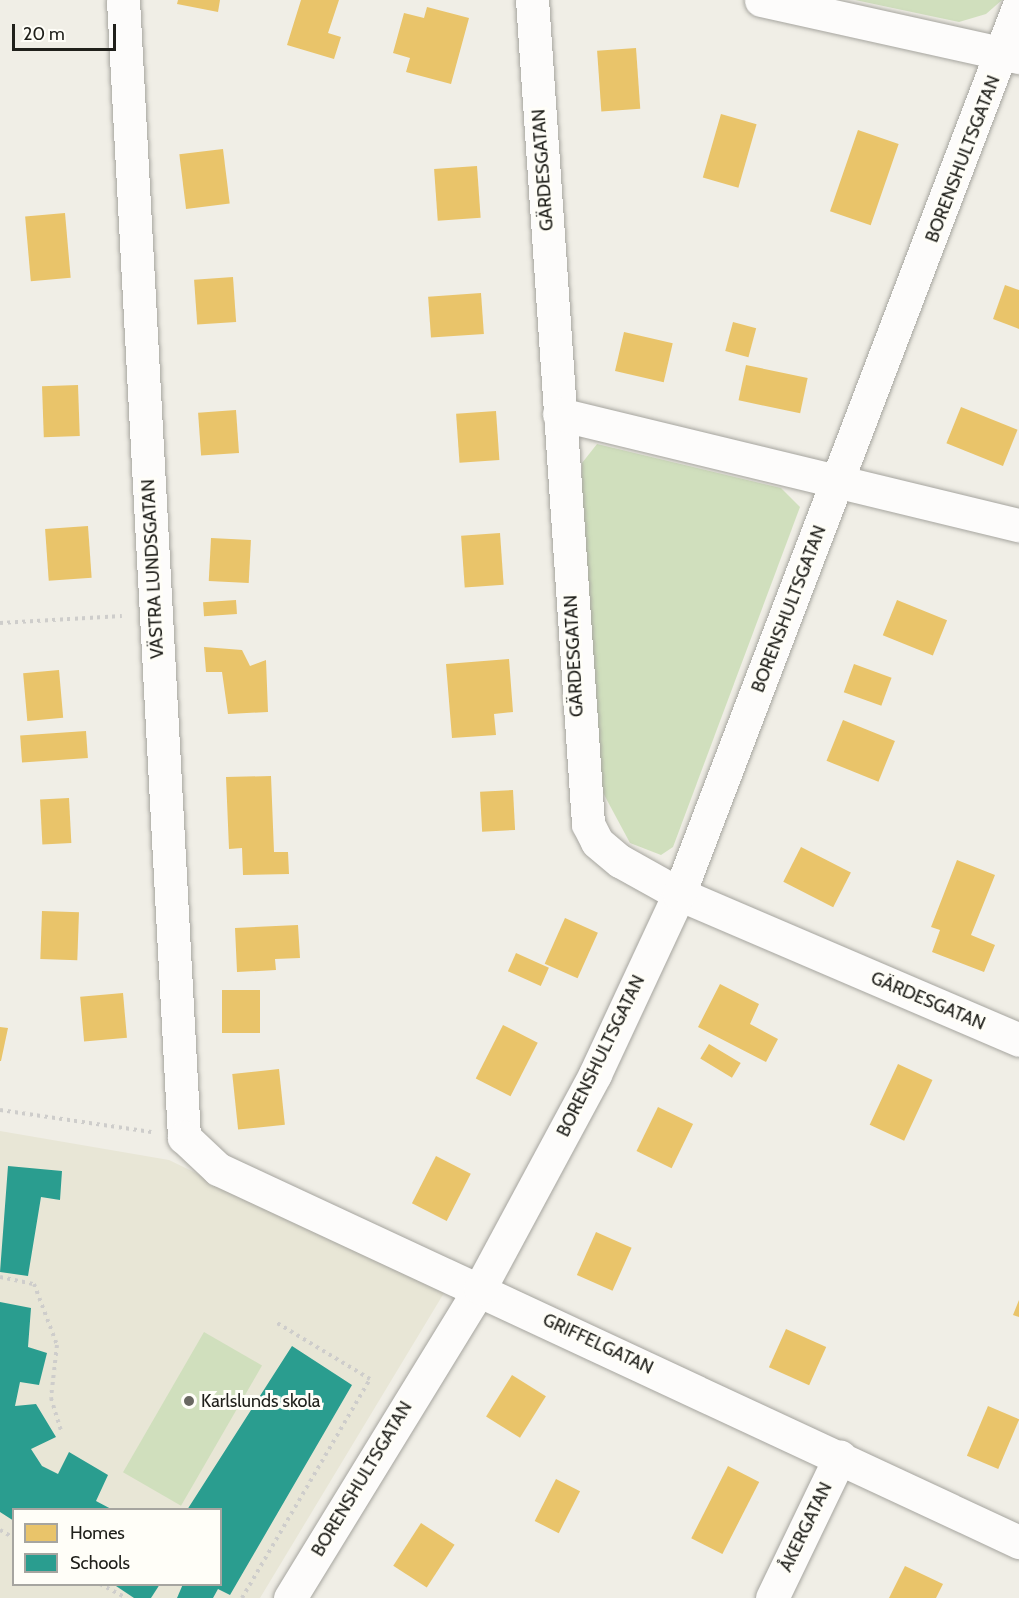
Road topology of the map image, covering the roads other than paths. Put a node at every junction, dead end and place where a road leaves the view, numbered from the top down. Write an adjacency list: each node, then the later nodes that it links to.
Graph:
1 (123, 0): 11 (street, VÄSTRA LUNDSGATAN)
2 (532, 0): 6 (street, GÄRDESGATAN)
3 (761, 0): 5 (street)
4 (1019, 5): 5 (street, BORENSHULTSGATAN)
5 (1012, 55): 7 (street, BORENSHULTSGATAN)
6 (559, 414): 7 (street); 9 (street, GÄRDESGATAN)
7 (839, 479): 8 (street); 9 (street, BORENSHULTSGATAN)
8 (1019, 525)
9 (679, 894): 10 (street, GÄRDESGATAN); 12 (street, BORENSHULTSGATAN)
10 (1019, 1040)
11 (184, 1137): 12 (street, GRIFFELGATAN)
12 (480, 1288): 13 (street, GRIFFELGATAN); 15 (street, BORENSHULTSGATAN)
13 (840, 1457): 14 (street, GRIFFELGATAN); 16 (street, ÅKERGATAN)
14 (1019, 1542)
15 (290, 1598)
16 (772, 1598)

